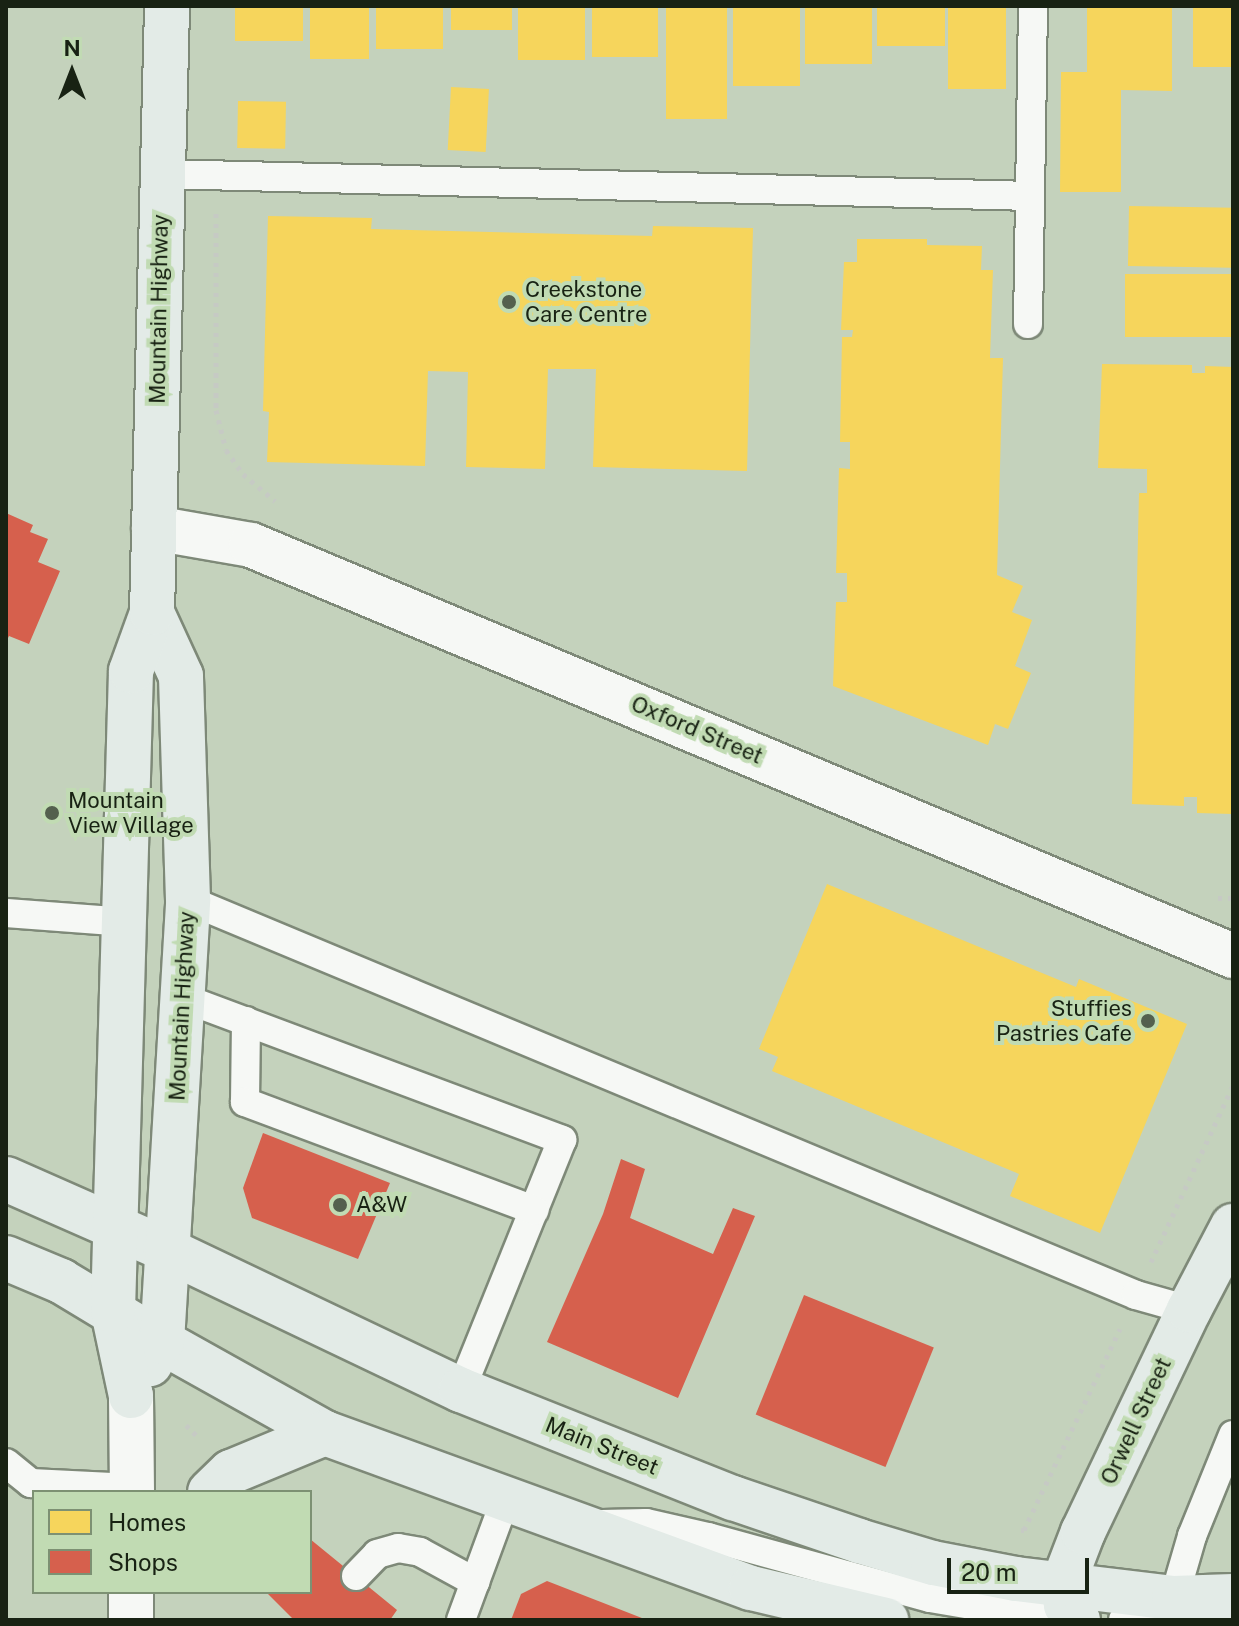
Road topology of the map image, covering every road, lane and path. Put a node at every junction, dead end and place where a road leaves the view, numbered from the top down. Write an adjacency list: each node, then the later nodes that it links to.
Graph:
1 (167, 6): 3 (main road, Mountain Highway)
2 (1033, 6): 5 (lane)
3 (163, 174): 4 (lane); 8 (main road, Mountain Highway)
4 (217, 177): 5 (lane); 7 (path)
5 (1030, 196): 6 (lane)
6 (1028, 324)
7 (278, 503)
8 (154, 528): 9 (main road, Mountain Highway); 13 (street, Oxford Street)
9 (152, 613): 10 (main road, Mountain Highway); 12 (main road, Mountain Highway)
10 (188, 900): 14 (main road, Mountain Highway); 22 (lane)
11 (6, 913): 12 (lane)
12 (126, 922): 19 (main road, Mountain Highway)
13 (1233, 956)
14 (183, 998): 15 (lane); 20 (main road, Mountain Highway)
15 (246, 1021): 17 (lane); 17 (lane)
16 (6, 1179): 19 (main road, Main Street)
17 (534, 1210): 25 (lane)
18 (1233, 1226): 22 (main road, Orwell Street)
19 (117, 1227): 20 (main road, Main Street); 23 (main road, Mountain Highway)
20 (165, 1249): 24 (main road, Mountain Highway); 25 (main road, Main Street)
21 (6, 1258): 23 (main road)
22 (1189, 1310): 41 (main road, Orwell Street)
23 (113, 1311): 24 (main road); 26 (main road, Mountain Highway)
24 (162, 1342): 26 (main road, Mountain Highway); 28 (main road)
25 (461, 1390): 41 (main road, Main Street)
26 (131, 1396): 32 (street, Mountain Highway)
27 (186, 1425): 30 (path)
28 (325, 1433): 33 (main road); 34 (main road)
29 (1233, 1435): 40 (lane)
30 (207, 1445)
31 (6, 1463): 32 (lane)
32 (132, 1490)
33 (212, 1490)
34 (506, 1498): 35 (main road); 37 (lane)
35 (577, 1525): 41 (lane); 44 (main road)
36 (356, 1576): 37 (lane)
37 (475, 1582): 43 (lane)
38 (131, 1594): 42 (street)
39 (1233, 1596): 40 (main road, Main Street)
40 (1174, 1598): 41 (main road, Main Street); 45 (lane)
41 (1066, 1608)
42 (131, 1620)
43 (461, 1620)
44 (886, 1620)
45 (1123, 1620)

